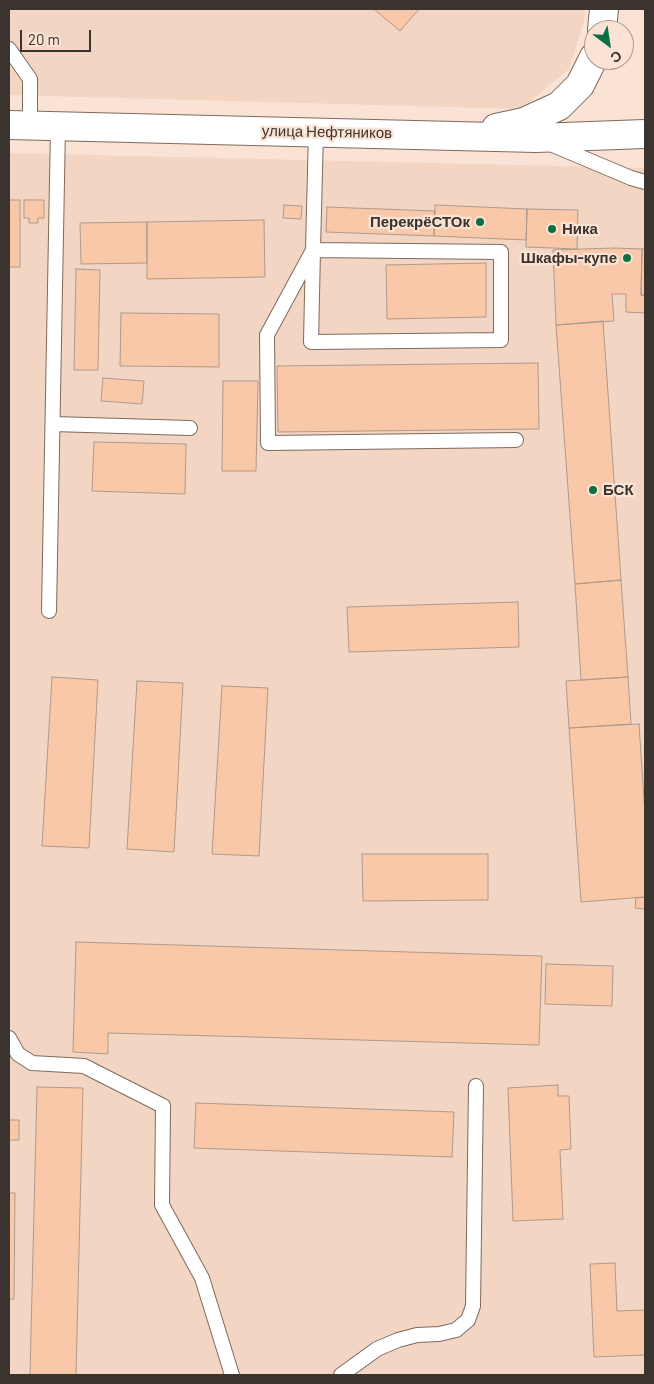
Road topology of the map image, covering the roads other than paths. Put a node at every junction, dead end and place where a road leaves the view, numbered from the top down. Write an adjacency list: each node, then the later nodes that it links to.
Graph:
1 (9, 49): 3 (lane)
2 (588, 70): 7 (main road)
3 (20, 125): 4 (main road, улица Нефтяников)
4 (58, 126): 5 (main road, улица Нефтяников); 12 (lane)
5 (316, 131): 7 (main road, улица Нефтяников); 11 (lane)
6 (645, 134): 8 (main road, улица Нефтяников)
7 (461, 135): 8 (main road, улица Нефтяников)
8 (536, 138): 9 (main road); 10 (lane)
9 (645, 145)
10 (645, 182)
11 (313, 250): 11 (lane); 14 (lane)
12 (53, 424): 13 (lane); 15 (lane)
13 (190, 428)
14 (516, 440)
15 (49, 611)
16 (9, 1038): 18 (lane)
17 (476, 1086): 19 (lane)
18 (232, 1375)
19 (341, 1375)

